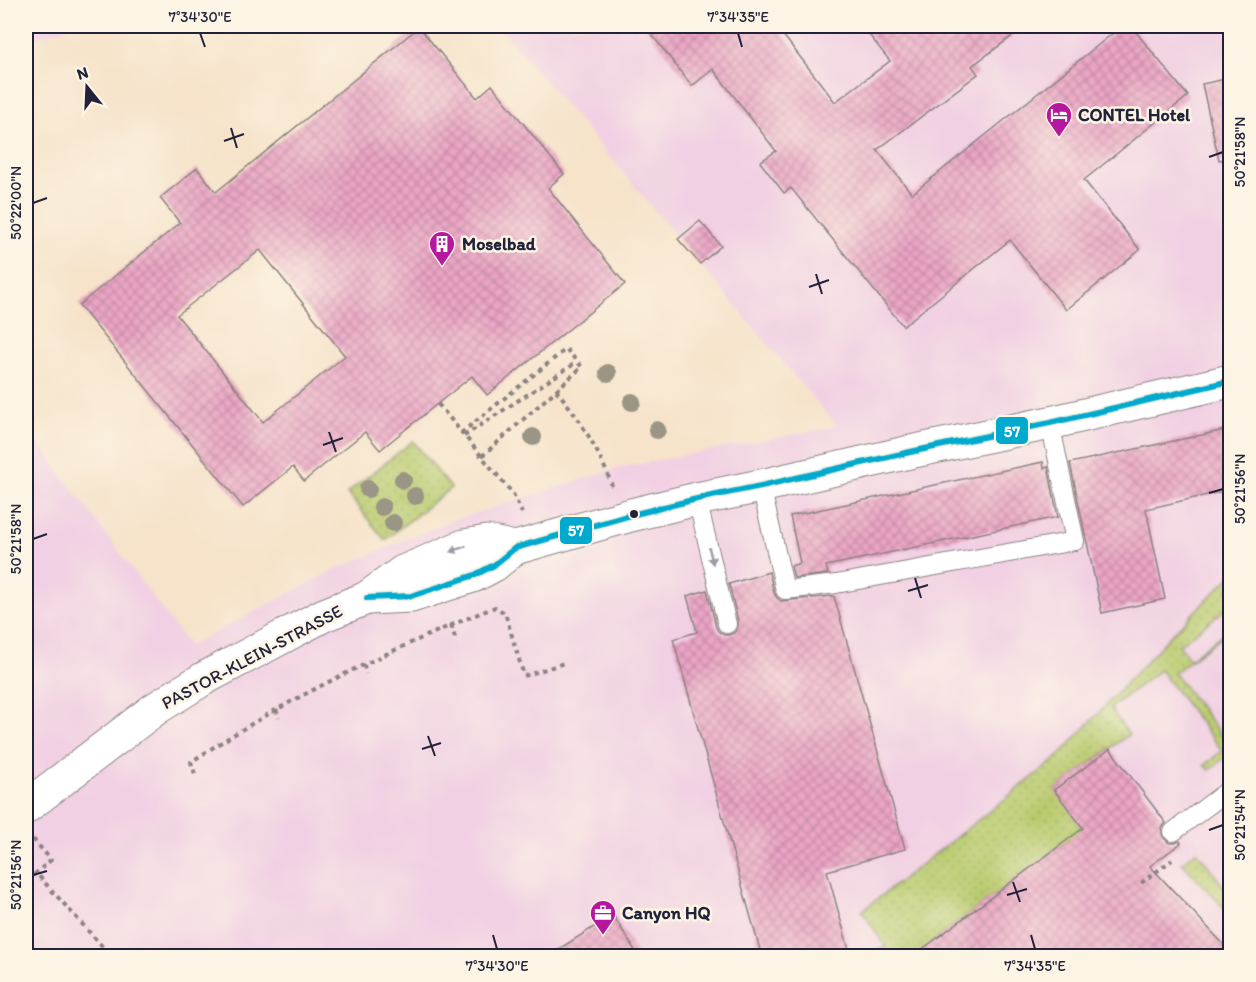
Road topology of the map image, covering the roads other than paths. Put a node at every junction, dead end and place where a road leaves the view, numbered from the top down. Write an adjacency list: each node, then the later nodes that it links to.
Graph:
1 (1230, 381): 2 (street, PASTOR-KLEIN-STRASSE)
2 (1050, 423): 3 (street, PASTOR-KLEIN-STRASSE); 3 (lane)
3 (761, 486): 4 (street, PASTOR-KLEIN-STRASSE)
4 (697, 499): 5 (lane, one-way to 5); 7 (street, PASTOR-KLEIN-STRASSE)
5 (727, 624)
6 (1230, 789): 8 (lane)
7 (29, 822)
8 (1173, 832)

